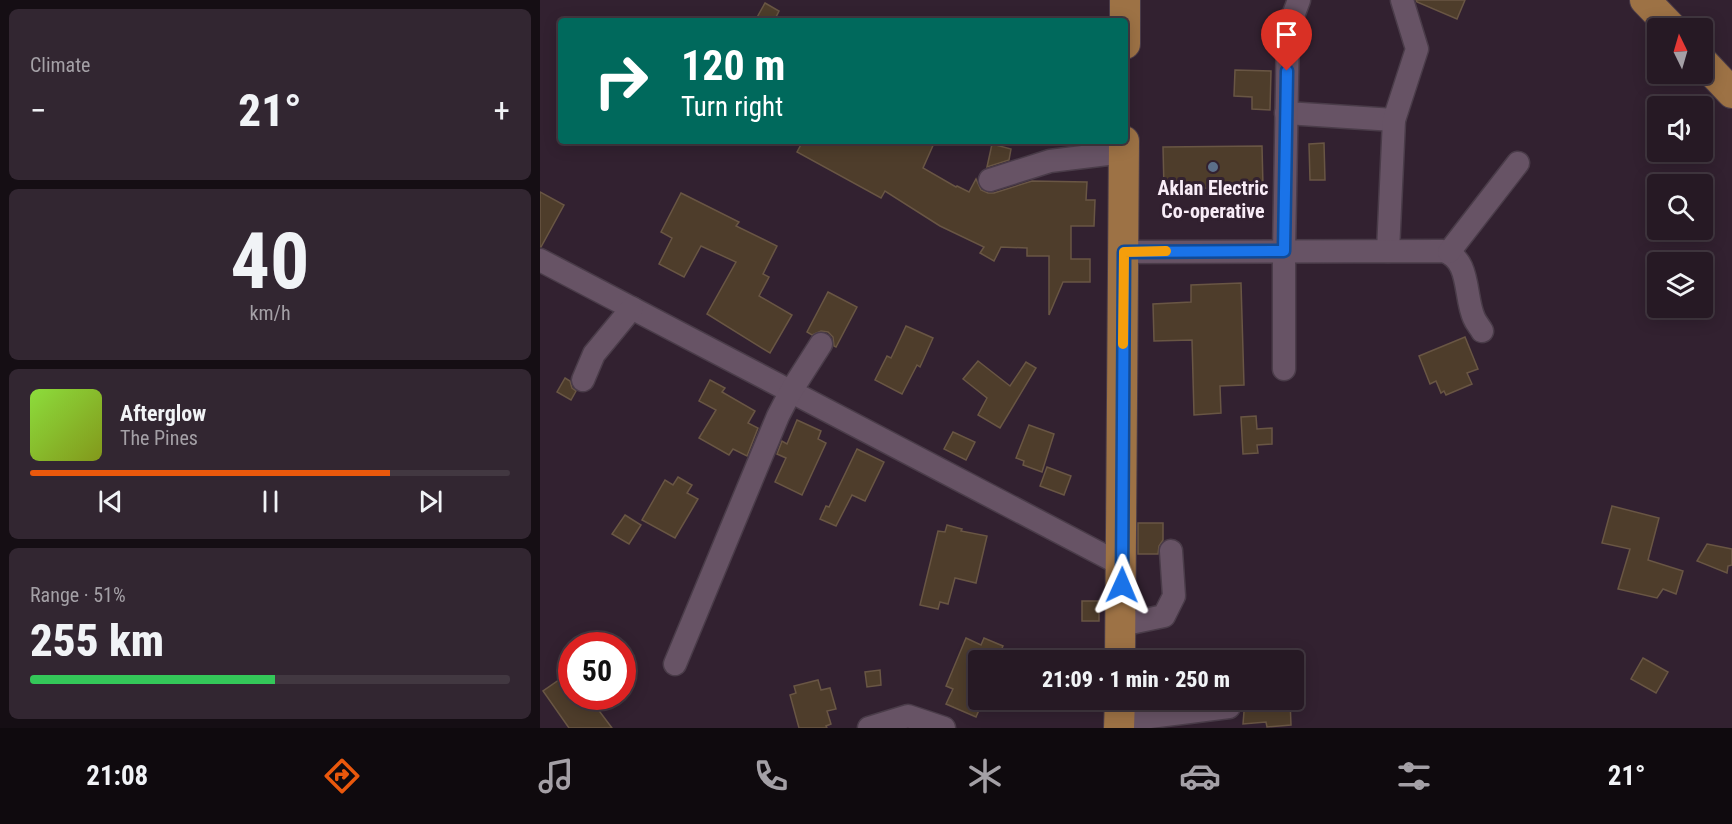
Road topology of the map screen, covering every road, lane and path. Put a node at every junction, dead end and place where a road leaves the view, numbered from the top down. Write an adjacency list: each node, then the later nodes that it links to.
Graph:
1 (1125, 0): 5 (main road)
2 (1299, 0): 9 (street)
3 (1402, 0): 10 (street)
4 (1645, 0): 6 (main road)
5 (1125, 18)
6 (1662, 18)
7 (1713, 73): 8 (main road)
8 (1732, 93)
9 (1286, 113): 10 (street); 14 (street)
10 (1394, 120): 15 (street)
11 (1124, 147): 13 (street); 16 (main road)
12 (1518, 163): 17 (street)
13 (990, 180)
14 (1284, 251): 15 (street); 16 (street); 22 (street)
15 (1388, 251): 17 (street)
16 (1124, 252): 26 (main road)
17 (1449, 252): 20 (street)
18 (540, 260): 19 (street)
19 (632, 308): 23 (street); 24 (street)
20 (1482, 331)
21 (821, 344): 24 (street)
22 (1284, 369)
23 (583, 380)
24 (791, 391): 26 (street); 29 (street)
25 (1171, 551): 27 (street)
26 (1122, 565): 27 (main road)
27 (1121, 625): 28 (main road)
28 (1120, 650)
29 (675, 664)
30 (1192, 710): 31 (street)
31 (1119, 716)
32 (868, 728): 33 (street)
33 (944, 728)

